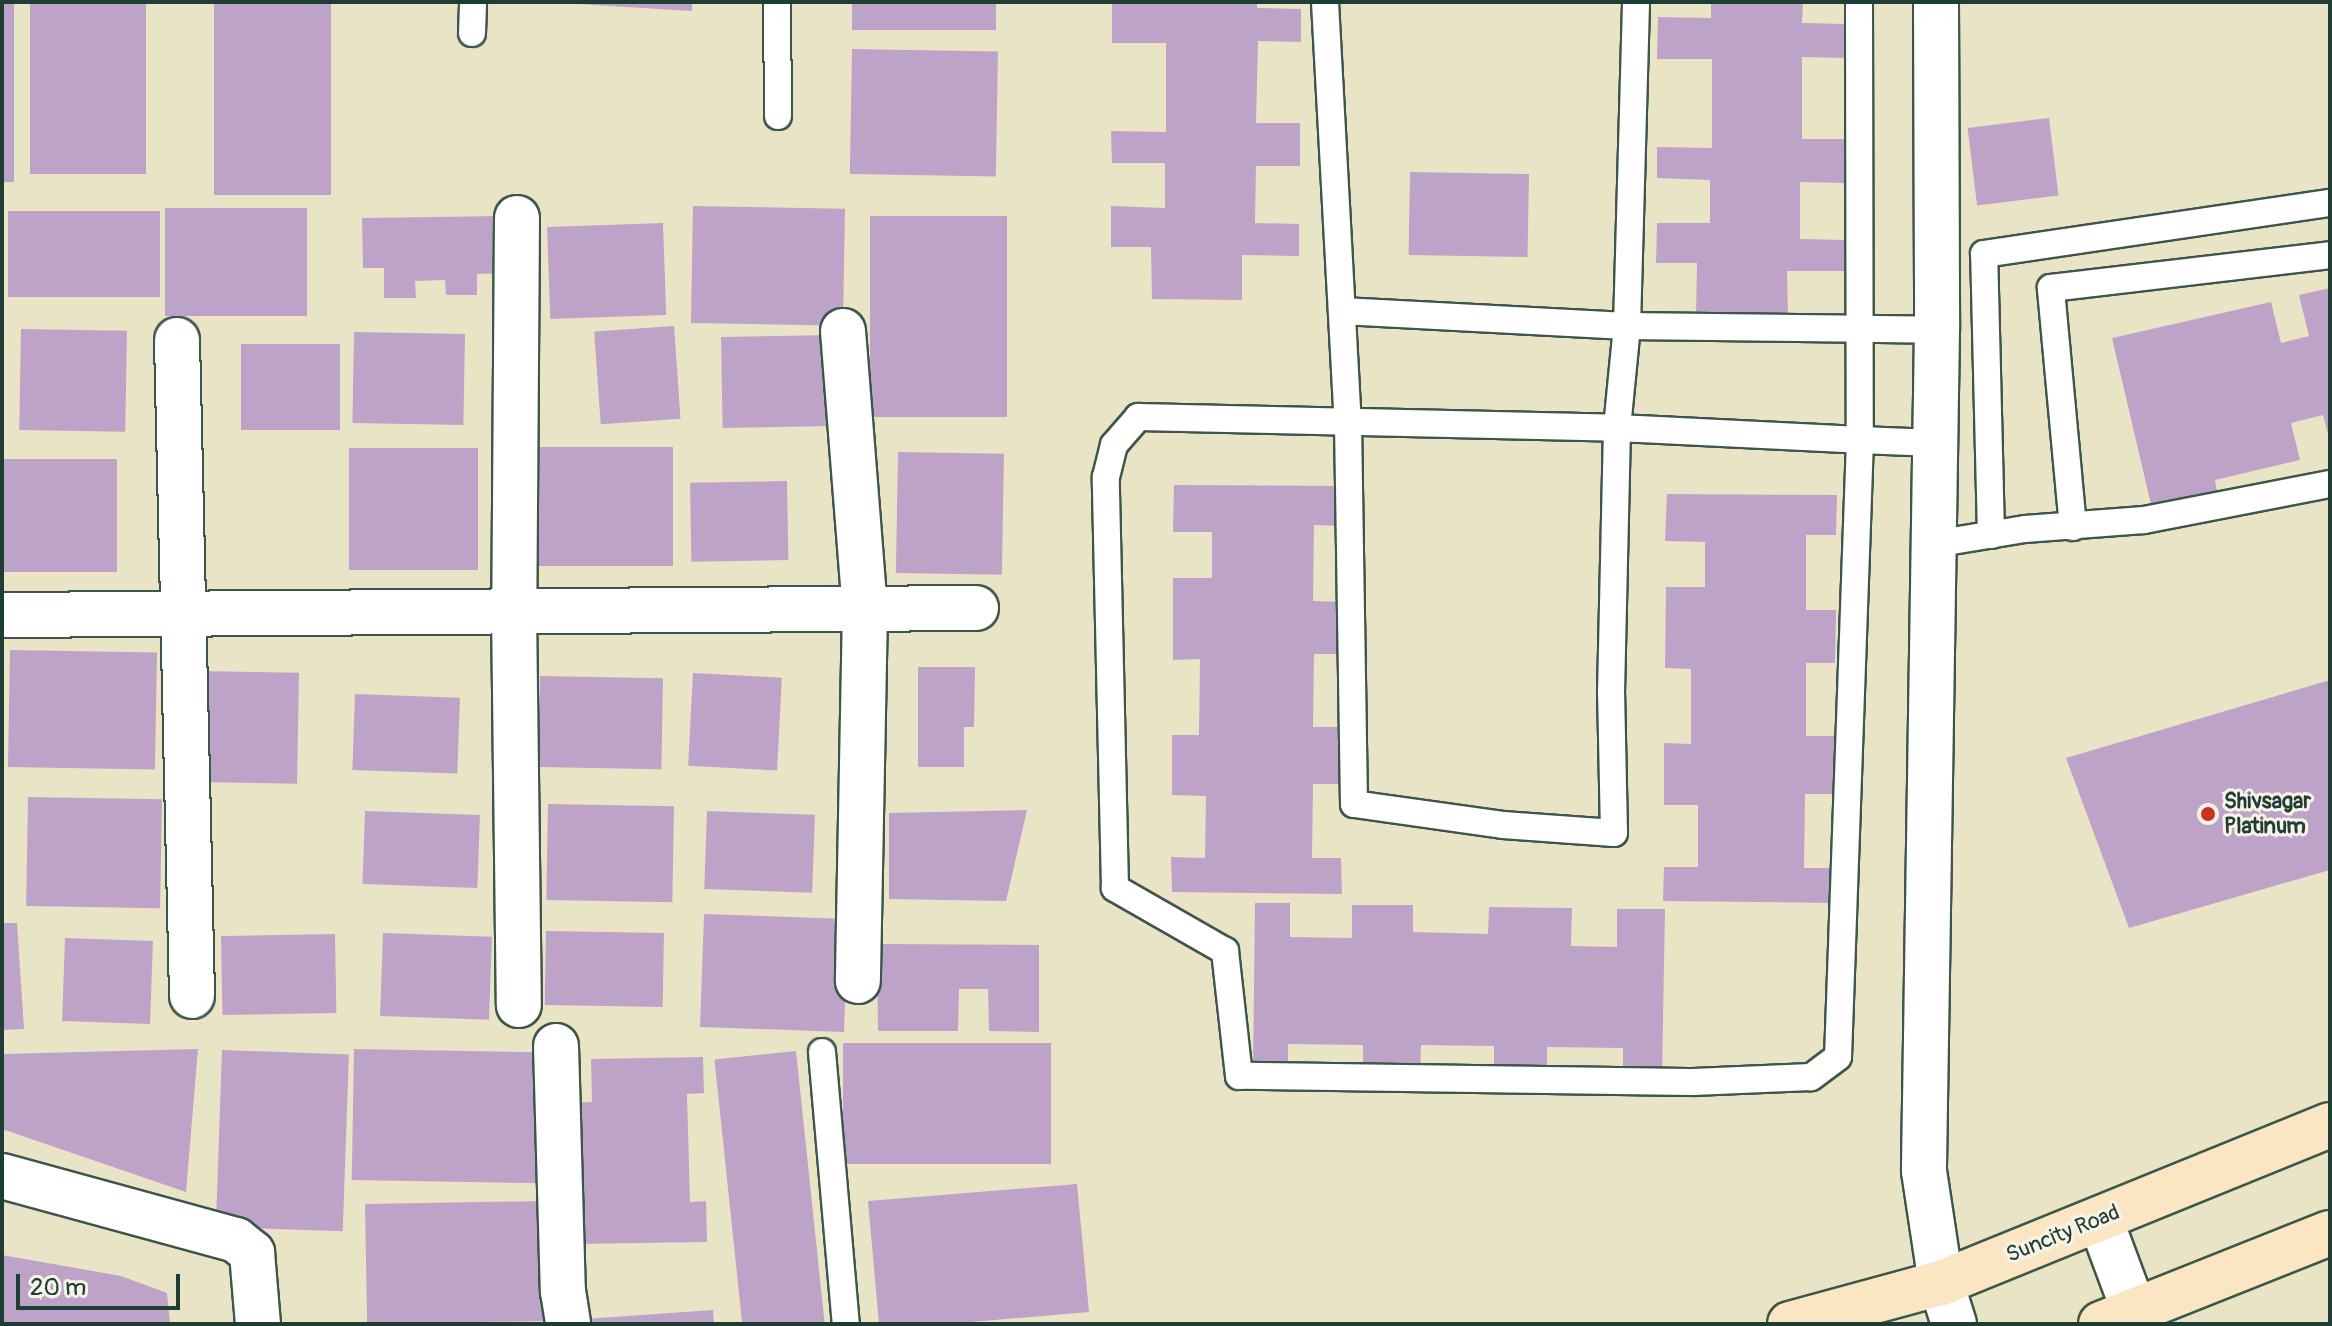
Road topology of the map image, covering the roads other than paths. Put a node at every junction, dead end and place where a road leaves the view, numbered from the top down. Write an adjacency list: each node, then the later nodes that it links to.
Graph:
1 (473, 2): 7 (lane)
2 (777, 2): 8 (lane)
3 (1325, 2): 12 (lane)
4 (1636, 2): 13 (lane)
5 (1859, 2): 14 (lane)
6 (1936, 2): 15 (street)
7 (472, 33)
8 (778, 116)
9 (2330, 203): 24 (lane)
10 (517, 218): 27 (street)
11 (2330, 255): 23 (lane)
12 (1342, 311): 13 (lane); 18 (lane)
13 (1627, 326): 14 (lane); 19 (lane)
14 (1857, 328): 15 (lane); 20 (lane)
15 (1937, 330): 21 (street)
16 (843, 331): 28 (street)
17 (177, 340): 29 (street)
18 (1348, 423): 19 (lane); 19 (lane); 20 (lane)
19 (1617, 428): 20 (lane)
20 (1860, 440): 21 (lane)
21 (1935, 443): 25 (street)
22 (2330, 484): 23 (lane)
23 (2073, 527): 24 (lane)
24 (1991, 535): 25 (lane)
25 (1934, 544): 40 (street)
26 (976, 608): 28 (street)
27 (514, 609): 28 (street); 29 (street); 33 (street)
28 (865, 609): 31 (street)
29 (184, 613): 30 (street); 32 (street)
30 (2, 615)
31 (858, 981)
32 (192, 996)
33 (519, 1005)
34 (556, 1046): 43 (street)
35 (822, 1052): 44 (lane)
36 (2330, 1125): 38 (street, Suncity Road)
37 (2, 1176): 42 (street)
38 (2100, 1219): 40 (street, Suncity Road); 41 (street)
39 (2330, 1233): 41 (street)
40 (1941, 1283): 45 (street, Suncity Road); 46 (street)
41 (2125, 1320)
42 (258, 1324)
43 (568, 1324)
44 (846, 1324)
45 (1790, 1324)
46 (1954, 1324)

